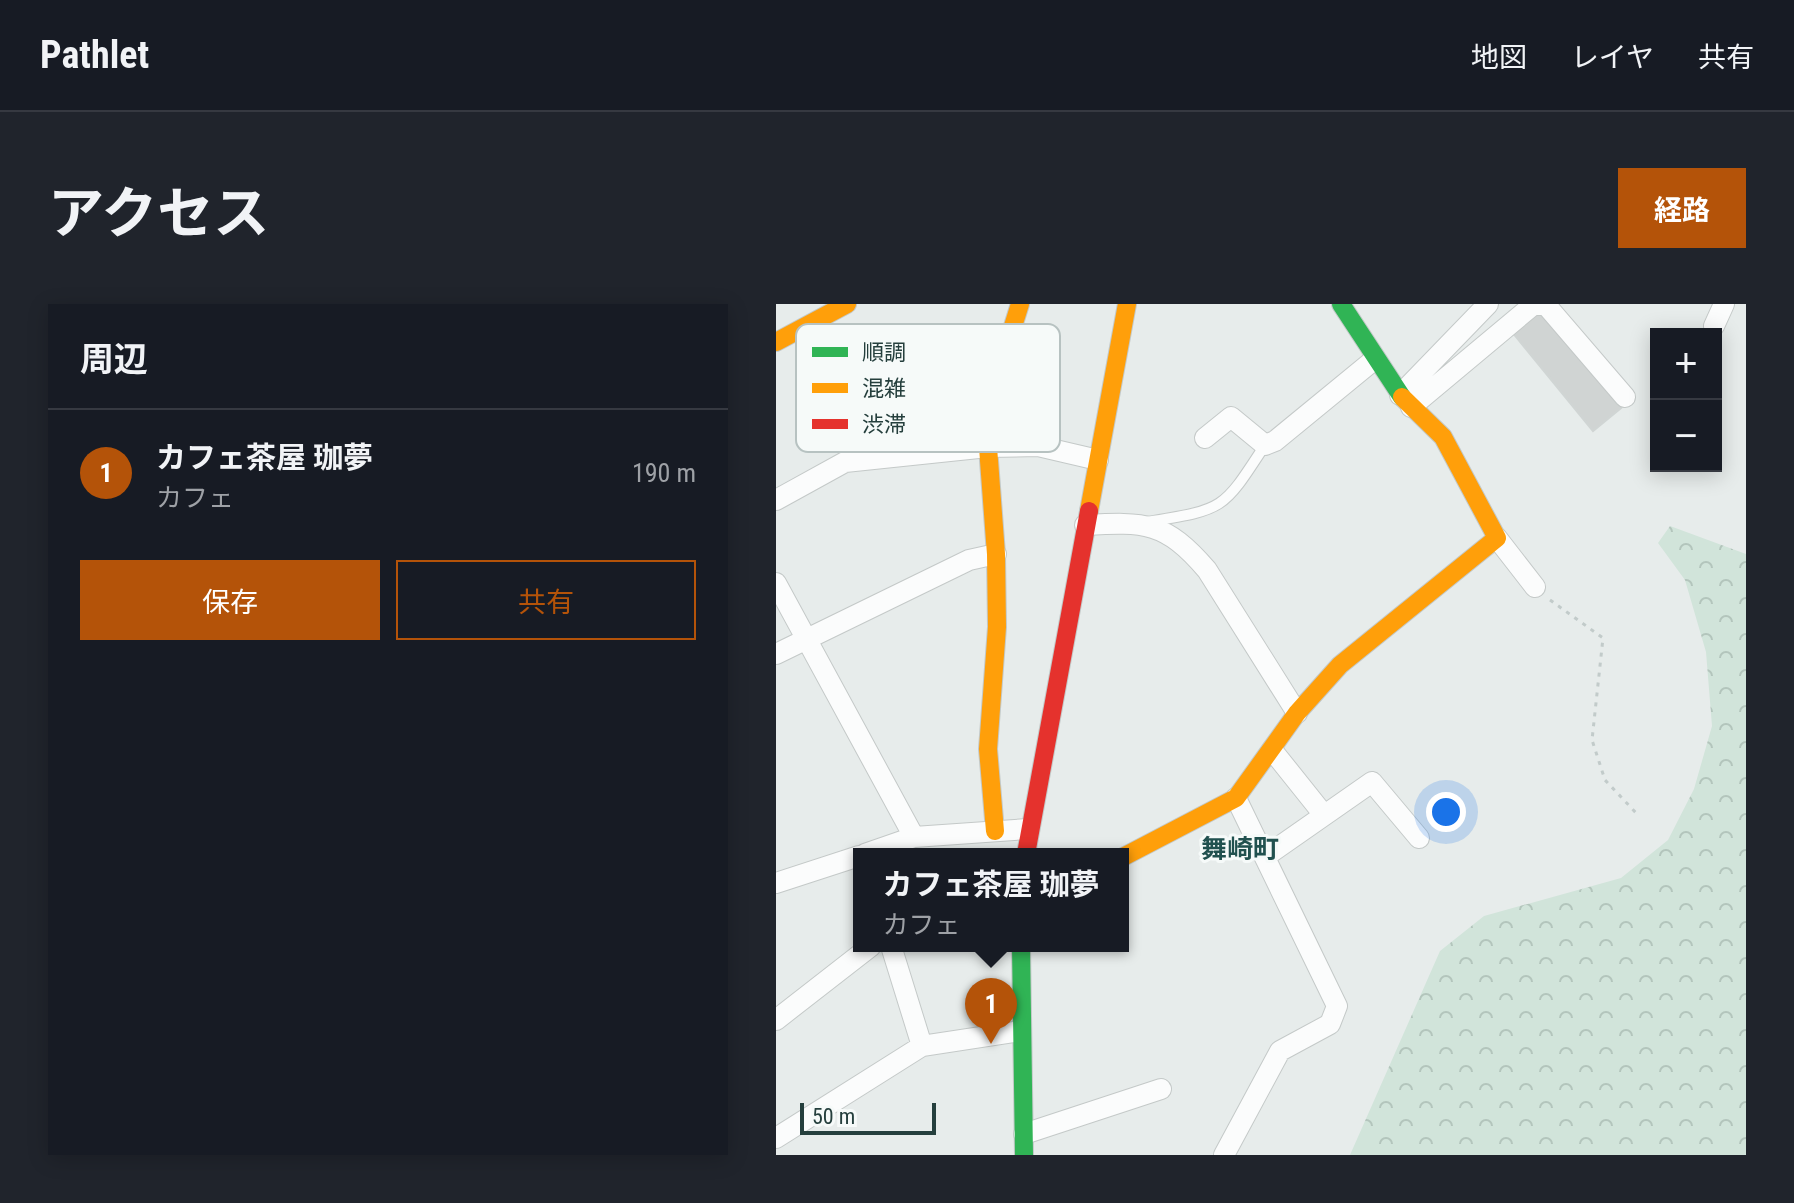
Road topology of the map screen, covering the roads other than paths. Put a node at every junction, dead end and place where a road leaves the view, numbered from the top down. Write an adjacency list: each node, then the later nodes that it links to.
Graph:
1 (847, 304): 7 (street)
2 (1020, 304): 8 (street)
3 (1127, 304): 20 (street)
4 (1341, 304): 12 (street)
5 (1488, 304): 14 (street)
6 (1724, 304): 9 (street)
7 (810, 324)
8 (1014, 324)
9 (1714, 326)
10 (796, 331): 11 (street)
11 (776, 342)
12 (1375, 359): 14 (street); 16 (street)
13 (1625, 397): 14 (street)
14 (1406, 401): 24 (street)
15 (1205, 438): 16 (street)
16 (1265, 445): 22 (lane)
17 (1060, 451): 20 (street)
18 (940, 452): 21 (street)
19 (988, 452): 25 (street)
20 (1098, 460): 23 (street)
21 (776, 500)
22 (1141, 523): 23 (street); 30 (street)
23 (1085, 525): 34 (street)
24 (1497, 538): 27 (street); 30 (street)
25 (996, 554): 28 (street); 35 (street)
26 (776, 583): 28 (street)
27 (1535, 587)
28 (805, 638): 29 (street); 36 (street)
29 (776, 654)
30 (1297, 713): 31 (street)
31 (1272, 750): 32 (street); 33 (street)
32 (1236, 798): 40 (street); 41 (street)
33 (1324, 815): 37 (street); 41 (street)
34 (1028, 829): 35 (street); 39 (street)
35 (995, 831): 36 (street)
36 (914, 837): 38 (street)
37 (1419, 838)
38 (882, 848)
39 (1026, 848)
40 (1129, 854)
41 (1266, 856): 54 (street)
42 (853, 858): 43 (street)
43 (776, 883)
44 (863, 952): 47 (street)
45 (893, 952): 49 (street)
46 (1021, 952): 48 (street)
47 (776, 1020)
48 (1021, 1031): 49 (street); 51 (street)
49 (922, 1046): 52 (street)
50 (1161, 1089): 51 (street)
51 (1024, 1134): 53 (street)
52 (776, 1138)
53 (1024, 1155)
54 (1224, 1155)

